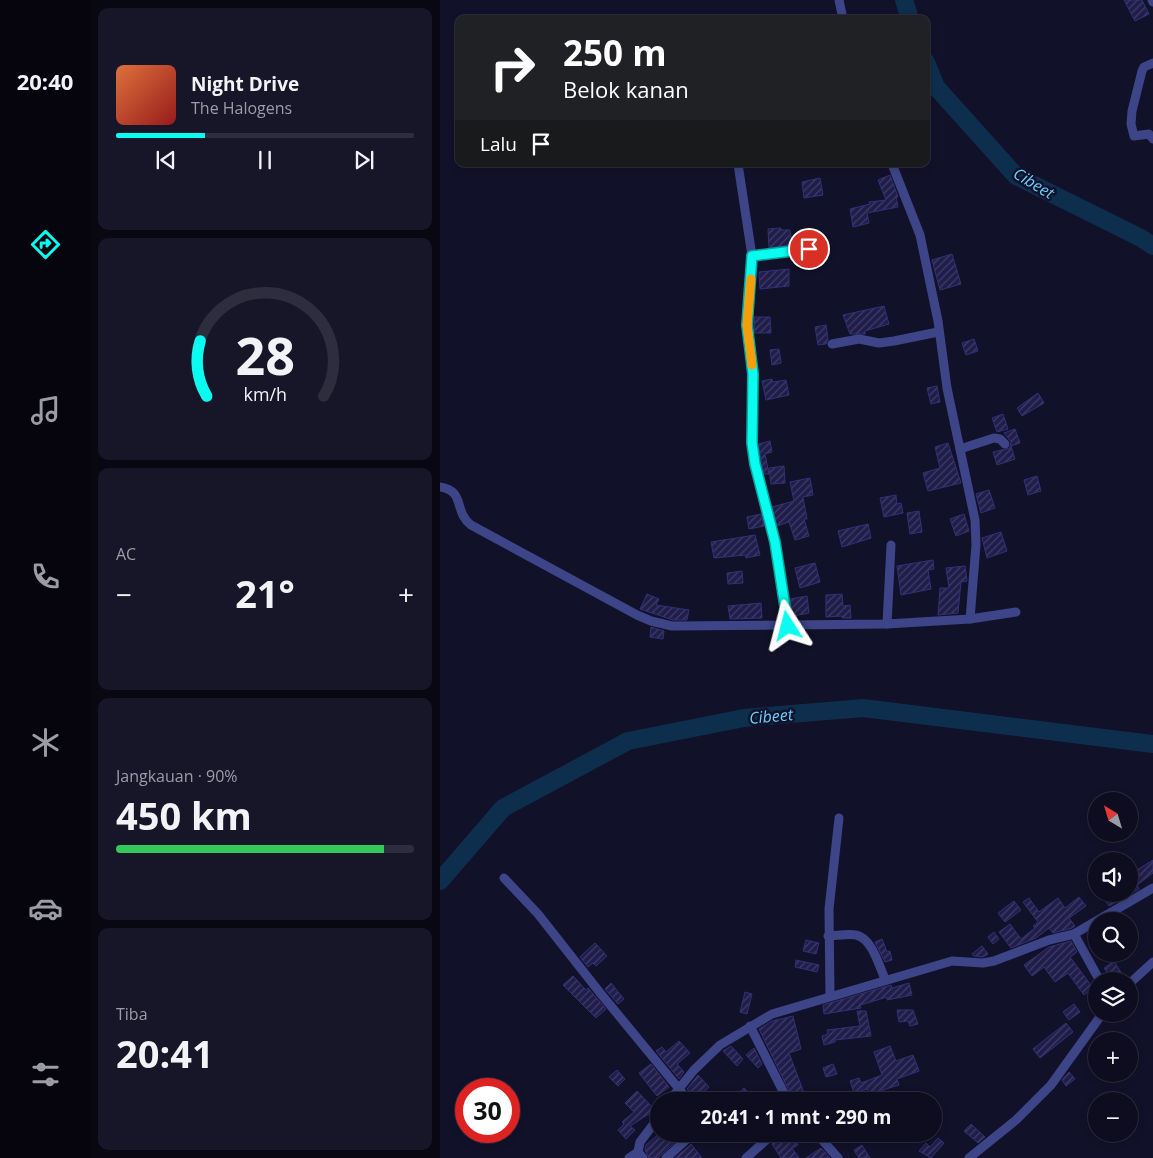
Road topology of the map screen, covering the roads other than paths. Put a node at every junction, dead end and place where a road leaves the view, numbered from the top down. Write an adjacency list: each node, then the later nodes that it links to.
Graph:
1 (839, 0): 2 (street)
2 (842, 15)
3 (1153, 63): 4 (street)
4 (1153, 139)
5 (738, 167): 8 (street)
6 (893, 167): 9 (street)
7 (809, 249): 8 (street)
8 (752, 256): 18 (street)
9 (938, 332): 10 (street); 12 (street)
10 (832, 344)
11 (1005, 444): 12 (street)
12 (960, 449): 16 (street)
13 (440, 487): 18 (street)
14 (891, 545): 17 (street)
15 (1016, 612): 16 (street)
16 (970, 619): 17 (street)
17 (887, 624): 18 (street)
18 (788, 626)
19 (838, 818): 23 (street)
20 (504, 878): 31 (street)
21 (1153, 888): 22 (street)
22 (1074, 934): 25 (street); 27 (street)
23 (828, 936): 27 (street); 28 (street)
24 (1153, 962): 26 (street)
25 (1095, 972)
26 (1138, 976)
27 (885, 980): 28 (street)
28 (830, 996): 30 (street)
29 (1096, 1022): 44 (street)
30 (750, 1026): 31 (street); 34 (street)
31 (677, 1088): 32 (street); 33 (street)
32 (674, 1092)
33 (681, 1092)
34 (783, 1092)
35 (650, 1129): 39 (street)
36 (684, 1142): 41 (street)
37 (764, 1142): 42 (street)
38 (824, 1142): 43 (street)
39 (640, 1155): 40 (street)
40 (629, 1158)
41 (666, 1158)
42 (746, 1158)
43 (838, 1158)
44 (969, 1158)

